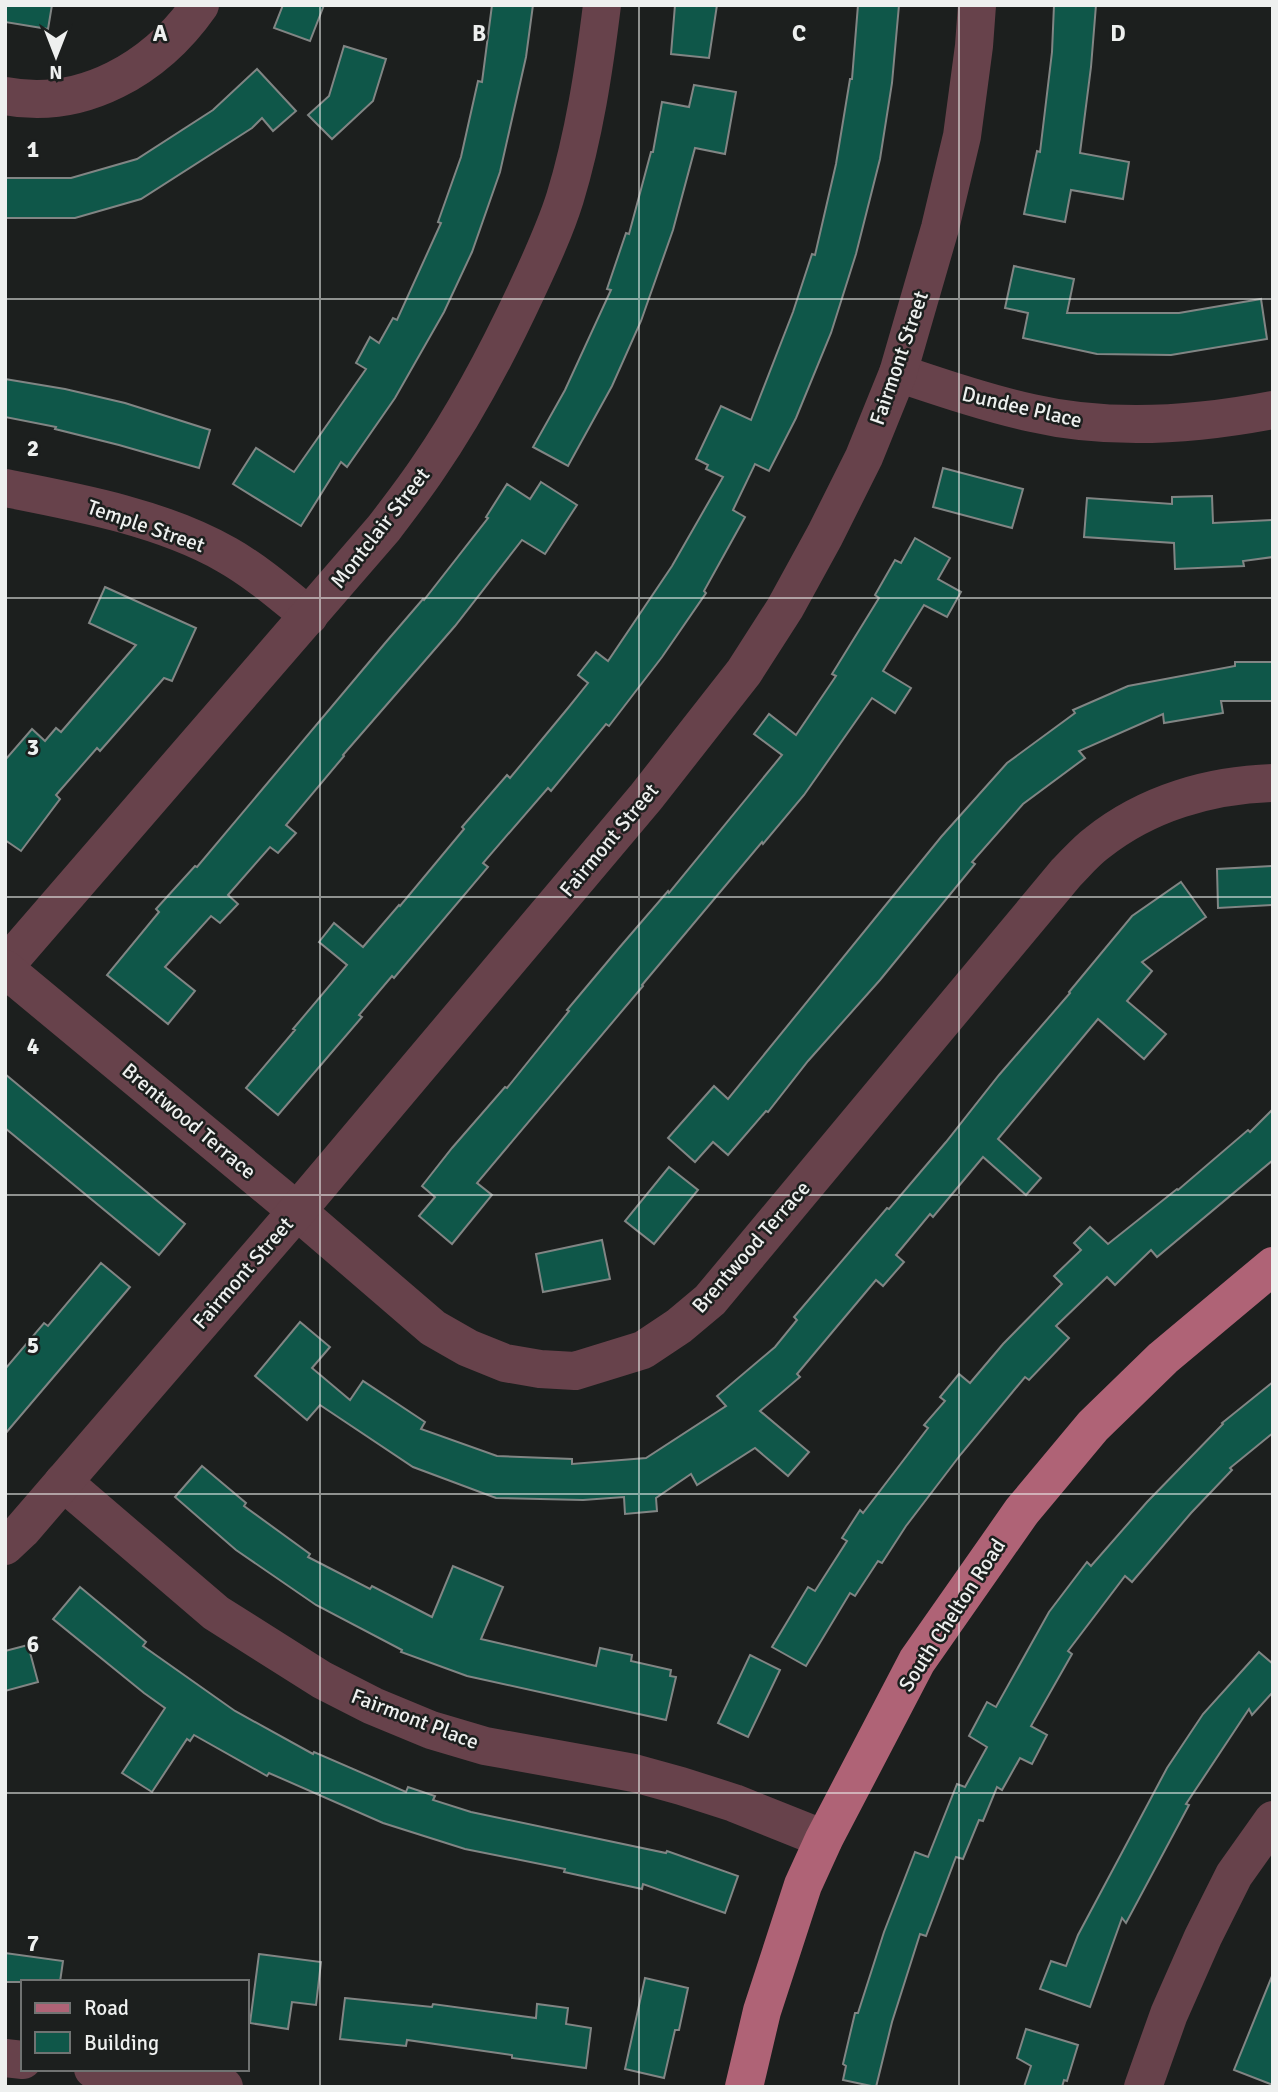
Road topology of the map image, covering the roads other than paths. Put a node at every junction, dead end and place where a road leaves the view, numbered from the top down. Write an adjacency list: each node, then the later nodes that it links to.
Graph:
1 (200, 5): 4 (street)
2 (602, 5): 8 (street, Montclair Street)
3 (977, 5): 5 (street, Fairmont Street)
4 (5, 96)
5 (898, 373): 6 (street, Dundee Place); 11 (street, Fairmont Street)
6 (1273, 410)
7 (5, 488): 8 (street, Temple Street)
8 (309, 616): 10 (street, Montclair Street)
9 (1273, 783): 11 (street, Brentwood Terrace)
10 (5, 967): 11 (street, Brentwood Terrace)
11 (297, 1211): 13 (street, Fairmont Street)
12 (1273, 1266): 16 (main road, South Chelton Road)
13 (63, 1482): 14 (street, Fairmont Street); 16 (street, Fairmont Place)
14 (5, 1546)
15 (1273, 1820): 20 (street)
16 (824, 1839): 19 (main road, South Chelton Road)
17 (106, 2076): 18 (street)
18 (224, 2087)
19 (744, 2087)
20 (1143, 2087)

